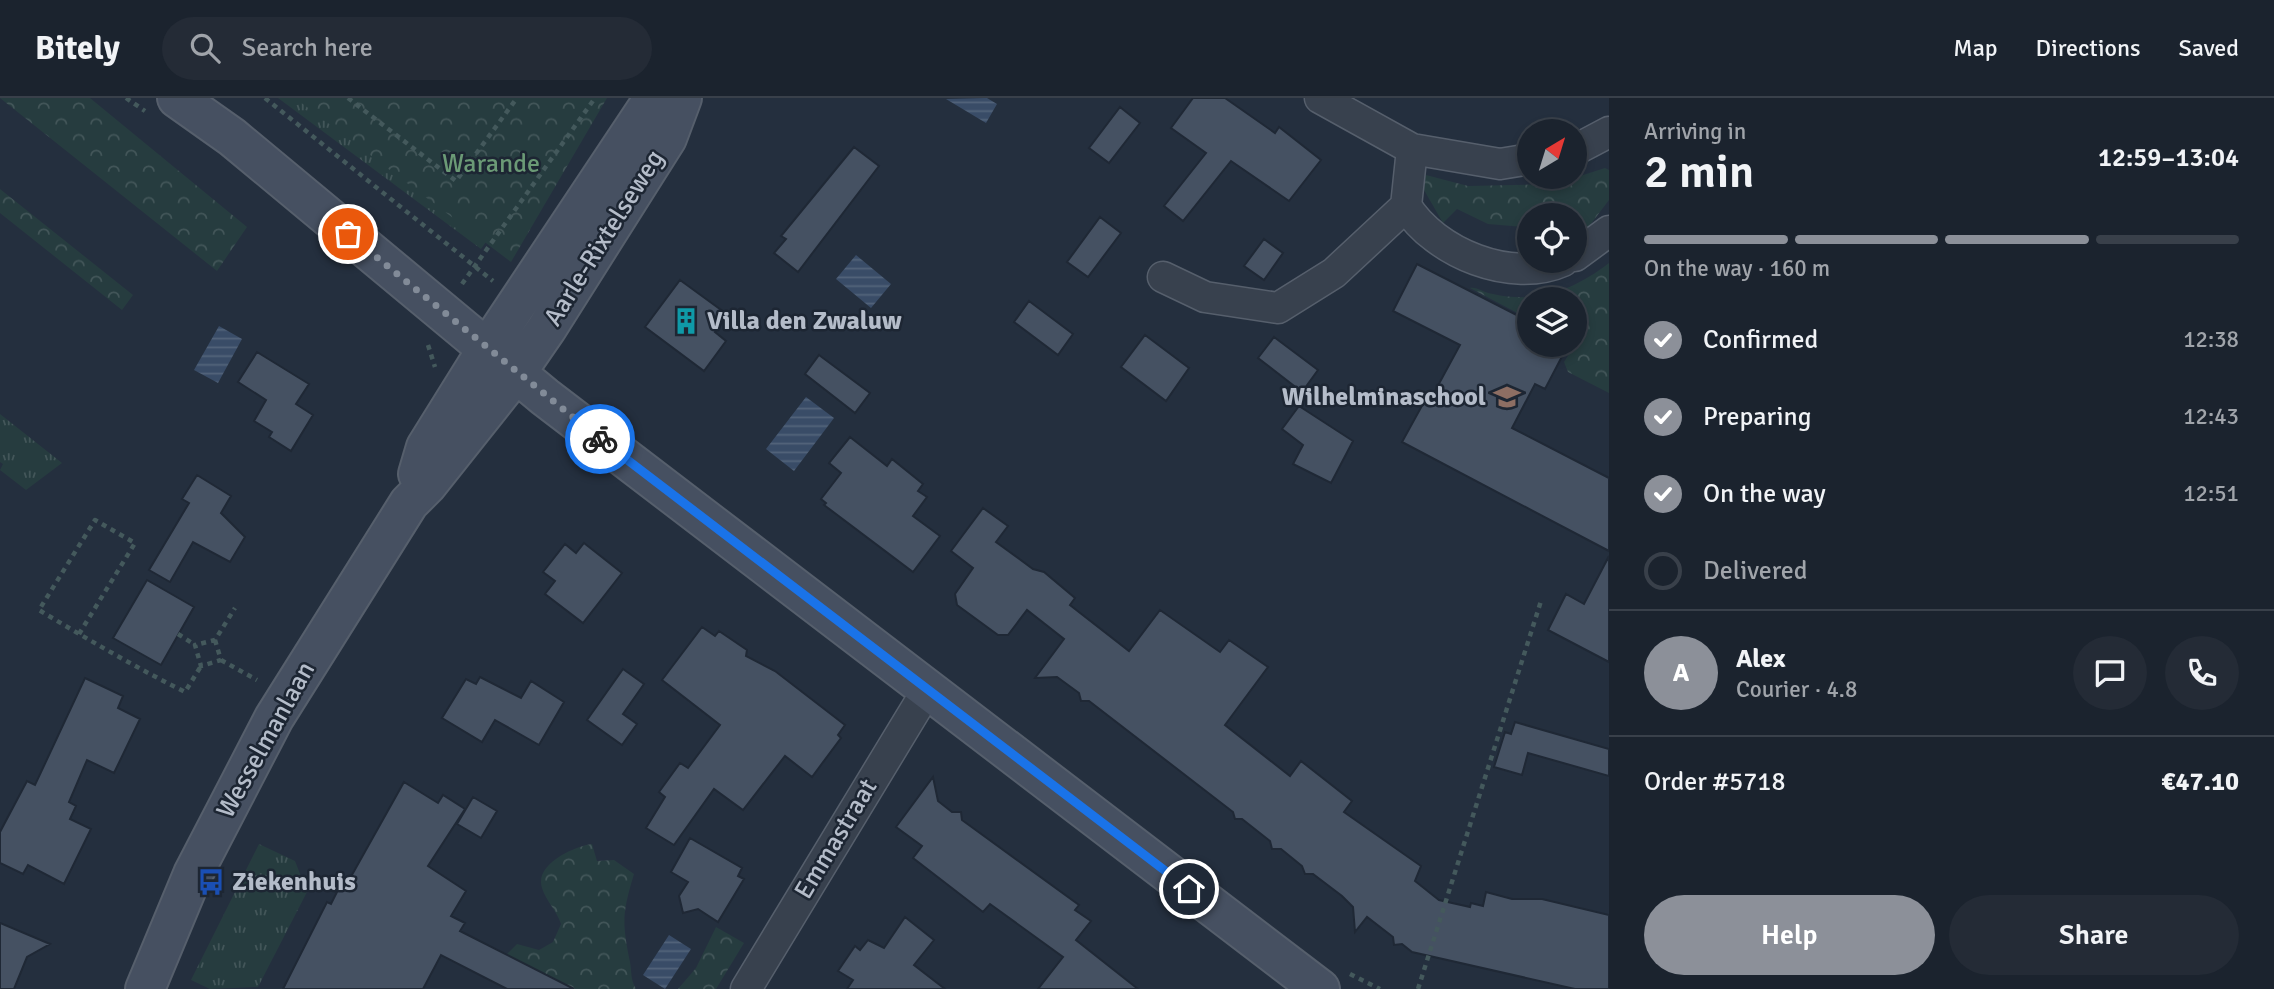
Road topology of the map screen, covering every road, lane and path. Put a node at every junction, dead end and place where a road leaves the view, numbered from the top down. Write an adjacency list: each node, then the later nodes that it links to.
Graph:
1 (177, 98): 20 (street)
2 (265, 98): 16 (path)
3 (348, 98): 4 (path)
4 (517, 98)
5 (595, 98): 16 (path)
6 (654, 98): 19 (street, Aarle-Rixtelseweg)
7 (682, 98): 21 (street, Aarle-Rixtelseweg)
8 (1320, 98): 11 (street)
9 (1609, 132): 10 (street)
10 (1587, 144)
11 (1412, 149): 12 (street); 13 (street)
12 (1517, 161)
13 (1406, 206): 17 (street); 18 (street)
14 (1609, 231): 15 (street)
15 (1587, 247)
16 (474, 265): 19 (path)
17 (1517, 268)
18 (1163, 277)
19 (518, 302): 20 (street, Aarle-Rixtelseweg)
20 (487, 349): 21 (street); 22 (street, Wesselmanlaan)
21 (516, 373): 22 (street, Wesselmanlaan); 32 (street)
22 (409, 503): 33 (street, Wesselmanlaan)
23 (1541, 601): 36 (path)
24 (235, 608): 27 (path)
25 (79, 634): 25 (path); 30 (path)
26 (178, 634): 28 (path)
27 (215, 640): 28 (path); 29 (path)
28 (195, 645): 30 (path)
29 (221, 660): 30 (path); 31 (path)
30 (201, 666)
31 (258, 681)
32 (928, 690): 34 (street, Emmastraat); 35 (street)
33 (145, 989)
34 (746, 989)
35 (1320, 989)
36 (1418, 989)

